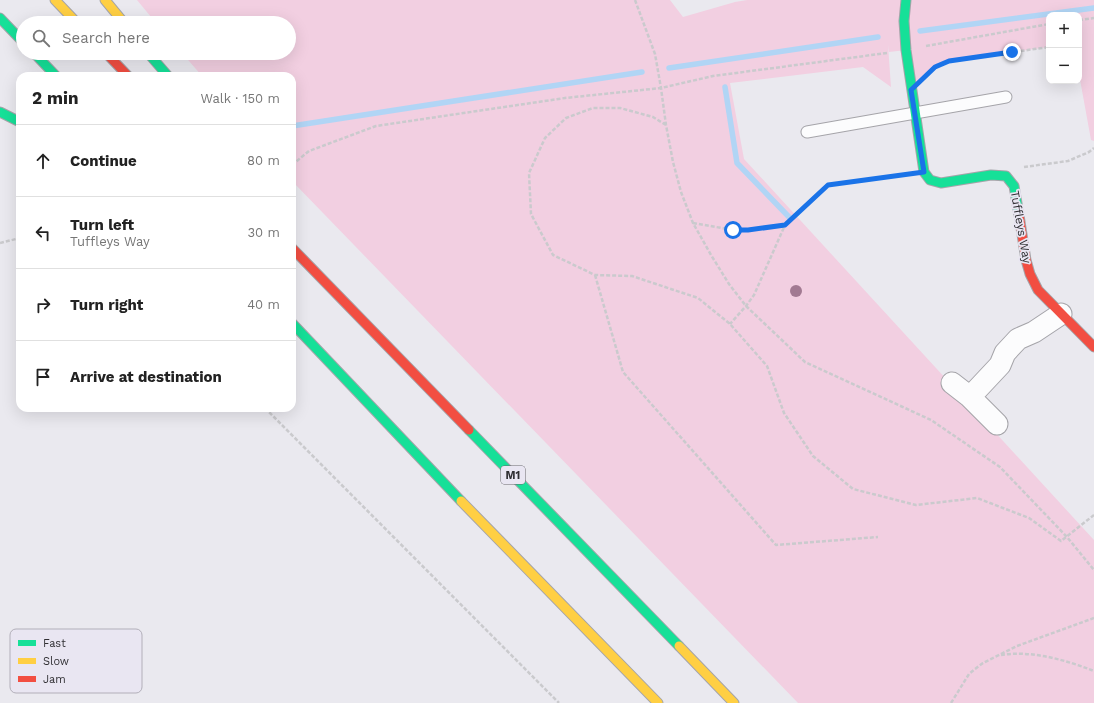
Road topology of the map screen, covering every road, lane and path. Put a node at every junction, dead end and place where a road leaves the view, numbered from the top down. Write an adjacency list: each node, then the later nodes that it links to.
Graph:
1 (55, 0): 5 (main road)
2 (105, 0): 6 (main road)
3 (635, 0): 20 (path)
4 (906, 0): 13 (main road)
5 (70, 16)
6 (118, 16)
7 (0, 18): 11 (main road)
8 (1094, 18): 9 (path)
9 (1082, 20)
10 (1046, 25): 13 (path)
11 (16, 35)
12 (1046, 47): 21 (path)
13 (906, 50): 20 (path); 21 (main road)
14 (41, 60): 17 (main road)
15 (113, 60): 18 (main road)
16 (154, 60): 19 (main road)
17 (52, 72)
18 (124, 72)
19 (165, 72)
20 (661, 88): 26 (path); 29 (path)
21 (911, 90): 24 (main road)
22 (1006, 97): 24 (lane)
23 (0, 112): 25 (main road)
24 (915, 113): 27 (lane); 30 (main road)
25 (16, 120)
26 (666, 125): 32 (path); 38 (path)
27 (807, 132)
28 (1094, 148): 31 (path)
29 (296, 162)
30 (924, 172): 31 (main road, Tuffleys Way); 33 (path)
31 (1006, 176): 41 (main road, Tuffleys Way)
32 (693, 223): 33 (path); 39 (path)
33 (785, 225): 39 (path)
34 (16, 239): 35 (path)
35 (0, 243)
36 (302, 244): 40 (main road)
37 (296, 252): 40 (main road, M1)
38 (595, 275): 42 (path); 52 (path)
39 (746, 306): 42 (path); 53 (path)
40 (349, 307): 60 (main road, M1)
41 (1061, 314): 44 (main road, Tuffleys Way); 48 (street)
42 (730, 324): 53 (path)
43 (296, 326): 47 (main road)
44 (1094, 347)
45 (304, 348): 47 (main road)
46 (952, 383): 48 (street)
47 (352, 385): 59 (main road)
48 (970, 397): 50 (street)
49 (269, 412): 58 (path)
50 (997, 424)
51 (1094, 515): 53 (path)
52 (878, 537)
53 (1067, 537): 54 (path)
54 (1094, 570)
55 (1094, 618): 56 (path)
56 (993, 657): 57 (path); 61 (path)
57 (1094, 671)
58 (559, 703)
59 (658, 703)
60 (734, 703)
61 (951, 703)

